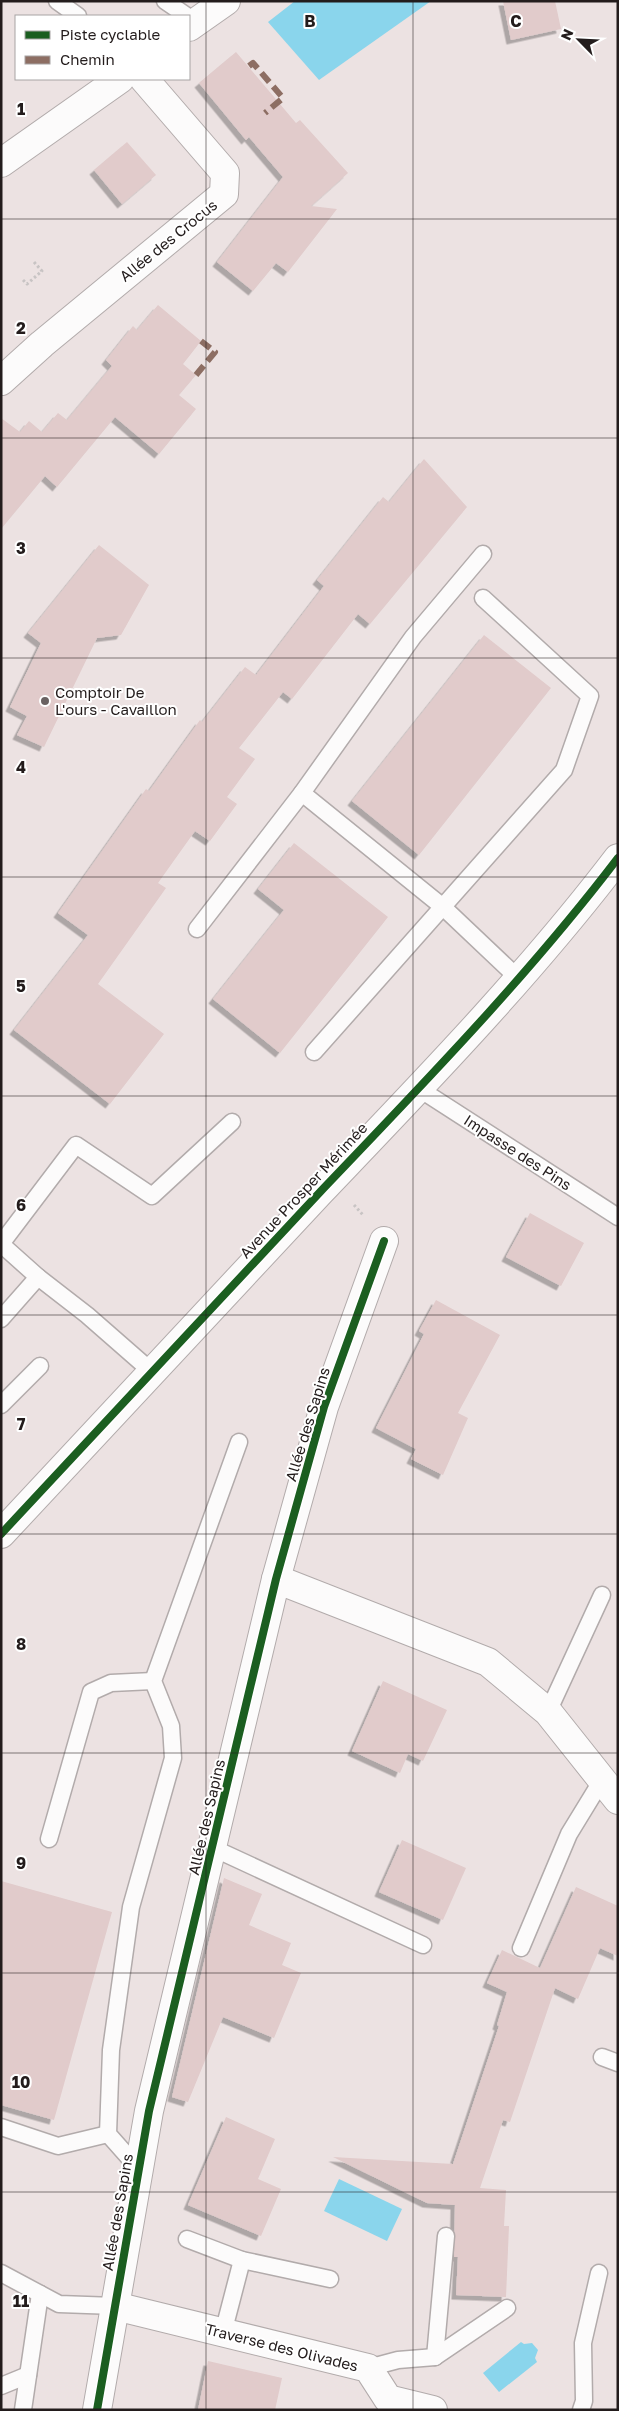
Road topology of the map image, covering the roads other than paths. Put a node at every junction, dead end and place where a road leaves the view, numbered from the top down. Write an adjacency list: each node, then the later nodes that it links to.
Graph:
1 (57, 1): 4 (lane)
2 (165, 1): 5 (lane)
3 (226, 1): 6 (street)
4 (77, 15)
5 (182, 15)
6 (190, 21)
7 (119, 80): 9 (street)
8 (145, 80): 10 (street, Allée des Crocus)
9 (1, 162)
10 (1, 381)
11 (483, 554): 13 (lane)
12 (484, 598): 15 (lane)
13 (302, 793): 15 (lane); 16 (lane)
14 (618, 858): 17 (street, Avenue Prosper Mérimée)
15 (443, 907): 17 (lane); 18 (lane)
16 (197, 929)
17 (518, 978): 19 (street, Avenue Prosper Mérimée)
18 (314, 1052)
19 (418, 1088): 21 (lane, Impasse des Pins); 26 (street, Avenue Prosper Mérimée)
20 (232, 1122): 23 (lane)
21 (618, 1217)
22 (384, 1241): 30 (street, Allée des Sapins)
23 (38, 1276): 24 (lane); 26 (lane)
24 (1, 1319)
25 (40, 1366): 27 (lane)
26 (151, 1371): 29 (street, Avenue Prosper Mérimée)
27 (1, 1404)
28 (239, 1442): 32 (lane)
29 (1, 1534)
30 (276, 1578): 33 (street); 36 (street, Allée des Sapins)
31 (602, 1595): 33 (lane)
32 (154, 1681): 35 (lane); 42 (lane)
33 (548, 1712): 34 (street)
34 (610, 1790): 38 (lane)
35 (49, 1839)
36 (213, 1848): 37 (lane); 43 (street, Allée des Sapins)
37 (423, 1946)
38 (521, 1948)
39 (602, 2057): 40 (lane)
40 (618, 2063)
41 (1, 2127): 42 (lane)
42 (108, 2134): 43 (lane)
43 (139, 2169): 51 (street, Allée des Sapins)
44 (446, 2236): 54 (lane)
45 (187, 2239): 46 (lane)
46 (242, 2260): 49 (lane); 53 (lane)
47 (599, 2273): 61 (lane)
48 (1, 2274): 50 (lane)
49 (330, 2279)
50 (40, 2294): 51 (lane); 56 (lane)
51 (115, 2306): 53 (street, Traverse des Olivades); 59 (street, Allée des Sapins)
52 (507, 2308): 54 (lane)
53 (223, 2332): 55 (street, Traverse des Olivades)
54 (435, 2357): 55 (lane)
55 (368, 2368): 60 (street, Traverse des Olivades)
56 (28, 2375): 57 (lane); 58 (lane)
57 (1, 2386)
58 (23, 2410)
59 (97, 2410)
60 (433, 2410)
61 (581, 2410)

